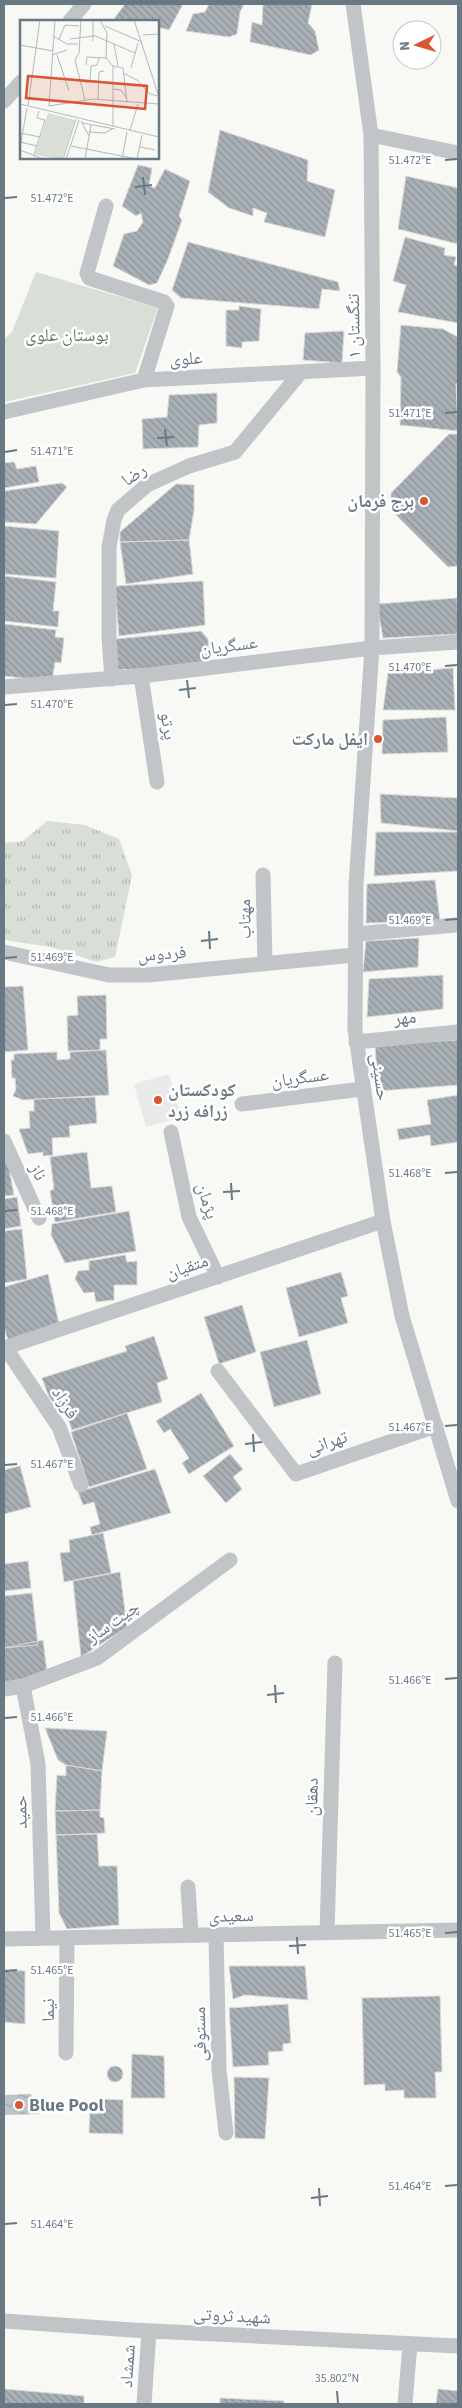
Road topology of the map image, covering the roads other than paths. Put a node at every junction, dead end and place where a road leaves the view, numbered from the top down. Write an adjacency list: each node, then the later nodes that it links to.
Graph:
1 (84, 4): 3 (street)
2 (353, 4): 6 (street, تنگستان ۱)
3 (71, 20)
4 (20, 83): 5 (street)
5 (4, 101)
6 (371, 135): 7 (street); 9 (street, تنگستان ۱)
7 (458, 154)
8 (106, 206): 11 (street)
9 (373, 368): 10 (street, علوی); 14 (street, تنگستان ۱)
10 (302, 372): 11 (street, علوی); 16 (street, رضا)
11 (144, 380): 12 (street, علوی)
12 (4, 412)
13 (458, 642): 14 (street, عسگریان)
14 (372, 648): 15 (street, عسگریان); 21 (street, حسینی)
15 (141, 676): 16 (street, عسگریان); 18 (street, پرتو)
16 (112, 679): 17 (street, عسگریان)
17 (4, 687)
18 (157, 782)
19 (263, 875): 24 (street, مهتاب)
20 (456, 925): 21 (street)
21 (356, 934): 23 (street, حسینی)
22 (4, 952): 24 (street, فردوس)
23 (354, 955): 24 (street, فردوس); 26 (street, حسینی)
24 (265, 963)
25 (458, 1032): 26 (street, مهر)
26 (356, 1042): 27 (street, حسینی)
27 (362, 1089): 28 (street, عسگریان); 32 (street, حسینی)
28 (242, 1104)
29 (171, 1132): 33 (street, پژمان)
30 (4, 1141): 31 (street, ناز)
31 (39, 1218)
32 (383, 1221): 33 (street, متقیان); 36 (street, حسینی)
33 (218, 1277): 34 (street, متقیان)
34 (5, 1347): 37 (street, فرزاد)
35 (218, 1370): 36 (street, تهرانی)
36 (436, 1426): 38 (street, حسینی)
37 (81, 1485)
38 (458, 1501)
39 (230, 1560): 41 (street, چیت ساز)
40 (334, 1663): 45 (street, دهقان)
41 (23, 1686): 42 (street, چیت ساز); 48 (street, حمید)
42 (4, 1689)
43 (188, 1887): 46 (street)
44 (458, 1930): 45 (street, سعیدی)
45 (327, 1933): 47 (street, سعیدی)
46 (191, 1935): 47 (street, سعیدی); 49 (street, سعیدی)
47 (216, 1935): 52 (street, مستوفی)
48 (43, 1938): 49 (street, سعیدی); 50 (street, سعیدی)
49 (67, 1938): 51 (street, نیما)
50 (4, 1939)
51 (66, 2053)
52 (226, 2133)
53 (4, 2321): 54 (street, شهید ثروتی)
54 (150, 2331): 55 (street, شهید ثروتی); 57 (street, شمشاد)
55 (410, 2344): 56 (street, شهید ثروتی); 58 (street)
56 (458, 2346)
57 (144, 2404)
58 (406, 2404)

